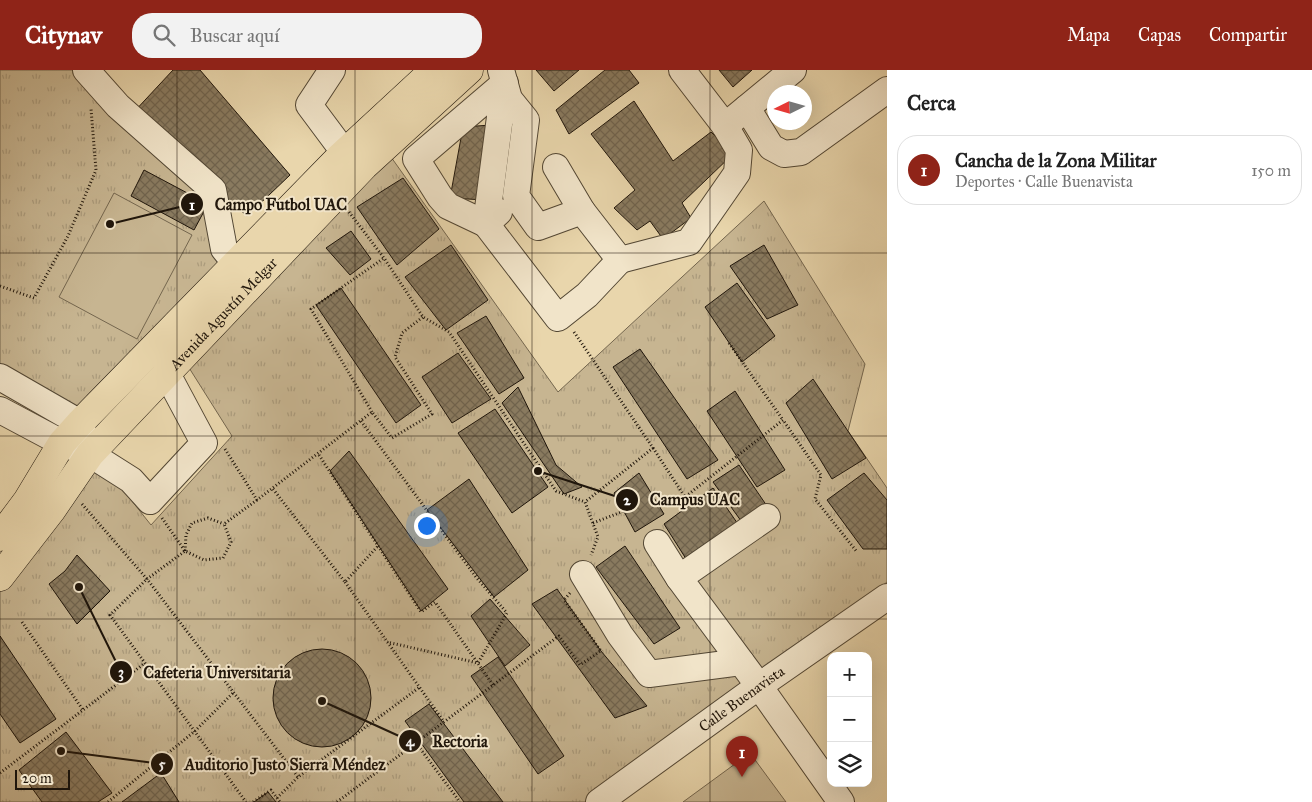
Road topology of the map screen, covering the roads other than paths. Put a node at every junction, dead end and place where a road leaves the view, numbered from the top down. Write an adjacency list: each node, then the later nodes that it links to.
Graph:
1 (86, 70): 17 (street)
2 (434, 70): 11 (main road, Avenida Agustín Melgar)
3 (469, 70): 18 (main road, Avenida Agustín Melgar)
4 (682, 70): 10 (street)
5 (793, 70): 9 (street)
6 (328, 71): 11 (street)
7 (505, 84): 13 (street); 15 (street); 15 (street)
8 (887, 90): 9 (street)
9 (747, 108): 10 (street)
10 (725, 126): 16 (street)
11 (344, 152): 17 (main road, Avenida Agustín Melgar)
12 (556, 167): 14 (street)
13 (516, 196): 14 (street); 15 (street)
14 (582, 211): 16 (street)
15 (486, 224): 16 (street)
16 (620, 260)
17 (236, 264): 21 (main road, Avenida Agustín Melgar)
18 (166, 372): 23 (main road, Avenida Agustín Melgar); 23 (street)
19 (0, 377): 21 (street)
20 (0, 410): 22 (street)
21 (80, 422): 22 (main road, Avenida Agustín Melgar); 23 (street)
22 (62, 443): 23 (street); 25 (main road, Avenida Agustín Melgar)
23 (90, 454): 28 (main road, Avenida Agustín Melgar)
24 (767, 517): 29 (street)
25 (0, 537)
26 (657, 543): 29 (street)
27 (583, 574): 31 (street)
28 (0, 577)
29 (679, 578): 31 (street)
30 (887, 597): 32 (street, Calle Buenavista)
31 (740, 662): 32 (street)
32 (760, 686): 33 (street, Calle Buenavista); 34 (street)
33 (599, 802)
34 (841, 802)

